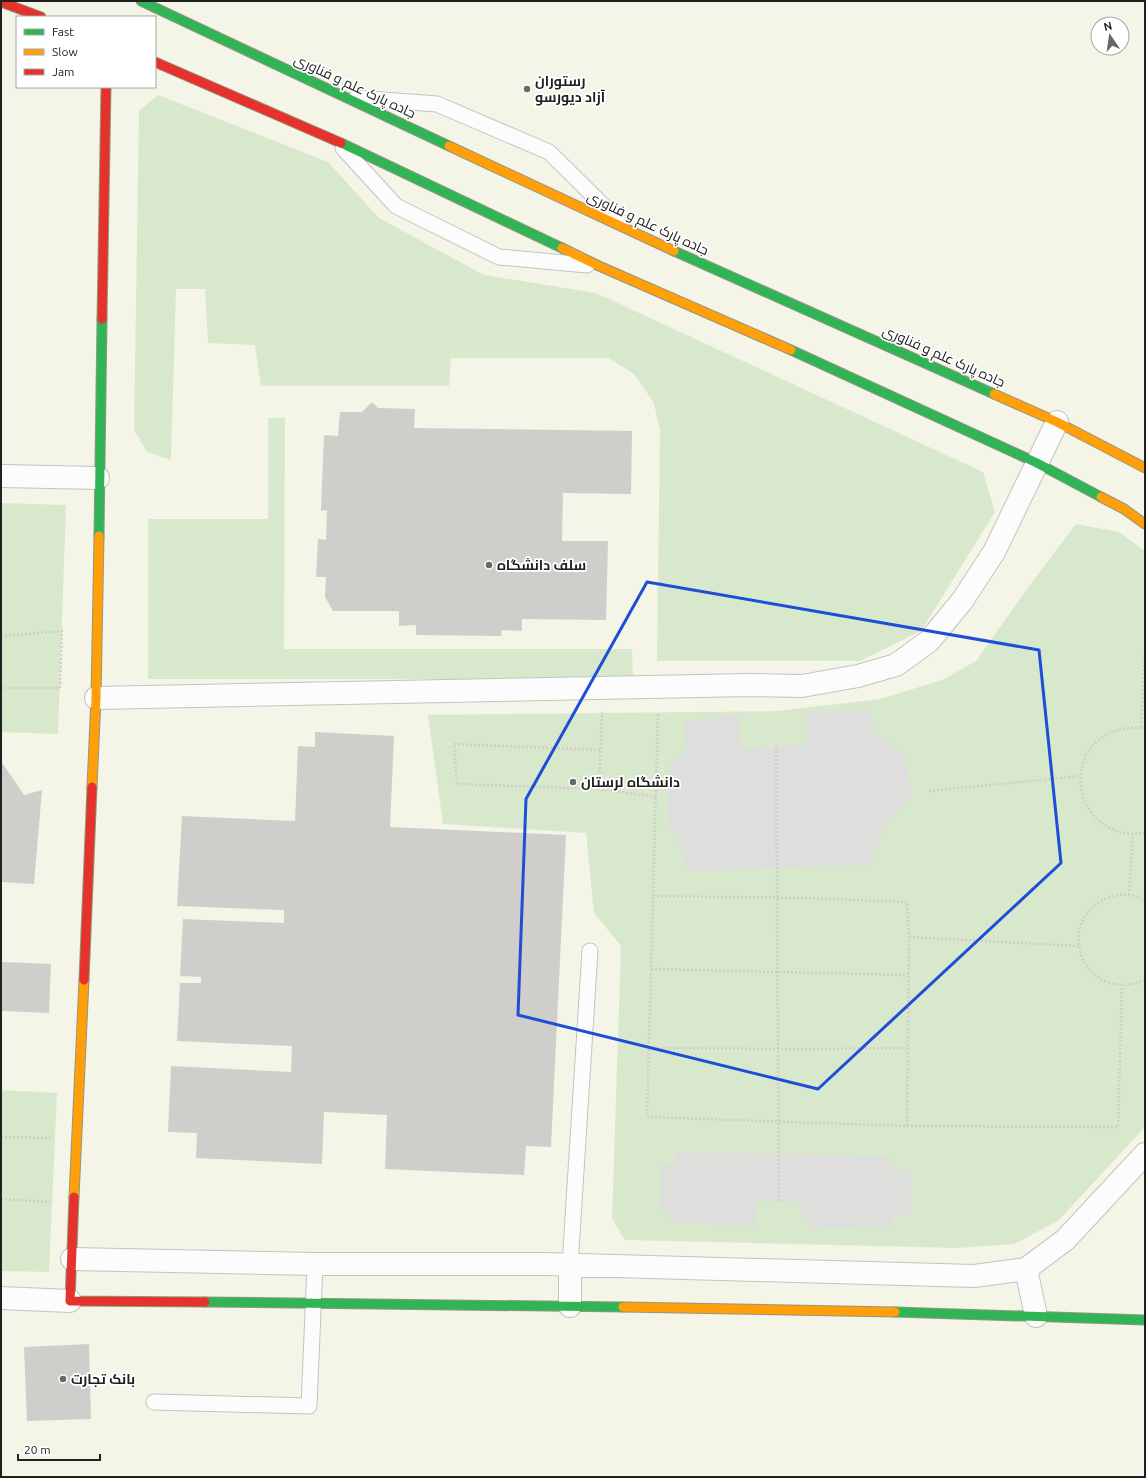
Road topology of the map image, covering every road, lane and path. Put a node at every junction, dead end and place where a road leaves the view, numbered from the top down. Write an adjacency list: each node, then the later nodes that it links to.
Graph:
1 (141, 1): 6 (street, جاده پارک علم و فناوری)
2 (1, 2): 3 (street)
3 (38, 16)
4 (156, 62): 7 (street)
5 (106, 88): 14 (street)
6 (347, 97): 8 (street, جاده پارک علم و فناوری); 8 (lane)
7 (336, 141): 9 (street); 9 (lane)
8 (628, 230): 10 (street, جاده پارک علم و فناوری)
9 (599, 266): 11 (street)
10 (1057, 422): 11 (street); 12 (street, جاده پارک علم و فناوری)
11 (1036, 463): 15 (street); 19 (street)
12 (1145, 468)
13 (1, 476): 14 (street)
14 (98, 478): 19 (street)
15 (1145, 524)
16 (1, 637): 18 (path); 18 (path)
17 (1145, 651): 22 (path)
18 (1, 688): 24 (path)
19 (96, 698): 51 (street)
20 (609, 713): 26 (path)
21 (651, 713): 30 (path)
22 (1141, 728): 23 (path); 27 (path)
23 (1145, 729)
24 (1, 732)
25 (776, 747): 35 (path)
26 (600, 750): 28 (path); 28 (path)
27 (1080, 776): 29 (path); 32 (path)
28 (599, 788): 30 (path)
29 (929, 791)
30 (656, 797): 34 (path)
31 (1145, 833): 32 (path)
32 (1133, 835): 33 (path)
33 (1129, 895): 36 (path); 38 (path)
34 (653, 896): 35 (path); 40 (path)
35 (777, 898): 37 (path); 41 (path)
36 (1145, 900)
37 (909, 937): 38 (path); 42 (path)
38 (1078, 946): 44 (path)
39 (590, 951): 58 (lane)
40 (651, 968): 41 (path); 45 (path)
41 (777, 972): 42 (path); 47 (path)
42 (908, 975): 46 (path)
43 (1145, 980): 44 (path)
44 (1122, 985): 49 (path)
45 (649, 1048): 47 (path); 48 (path)
46 (907, 1048): 47 (path); 49 (path)
47 (778, 1049): 48 (path)
48 (778, 1122): 49 (path); 54 (path)
49 (907, 1126)
50 (1, 1137): 51 (path)
51 (77, 1138): 55 (street)
52 (1145, 1154): 59 (street)
53 (1, 1199): 55 (path)
54 (779, 1201)
55 (74, 1203): 56 (street)
56 (72, 1259): 57 (street); 61 (street)
57 (315, 1264): 58 (street); 62 (lane)
58 (570, 1265): 59 (street); 63 (street)
59 (1026, 1269): 64 (street)
60 (1, 1298): 61 (street)
61 (70, 1301): 62 (street)
62 (314, 1303): 63 (street); 66 (lane)
63 (570, 1306): 64 (street)
64 (1036, 1316): 65 (street)
65 (1145, 1320)
66 (154, 1402)

